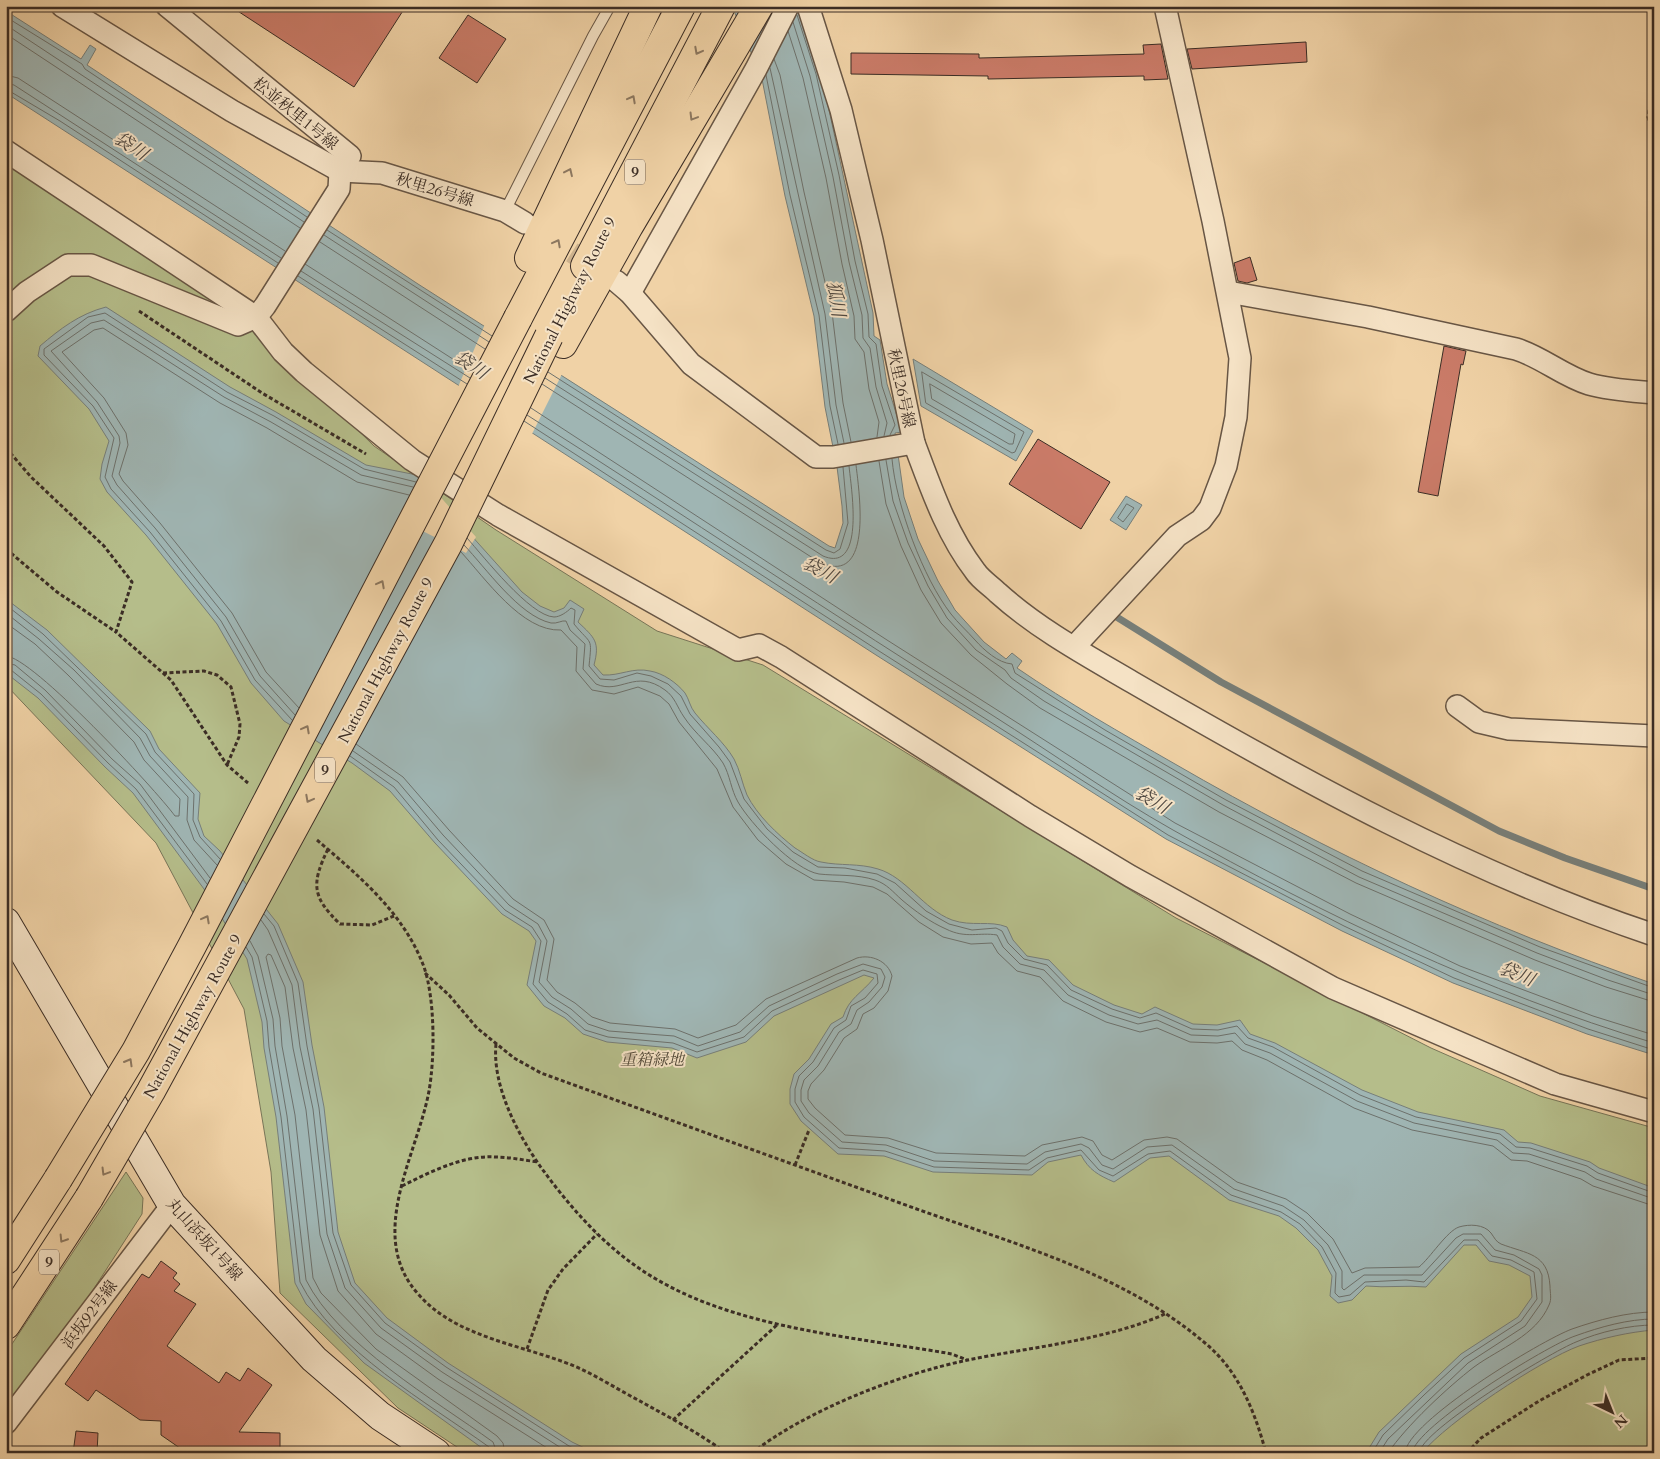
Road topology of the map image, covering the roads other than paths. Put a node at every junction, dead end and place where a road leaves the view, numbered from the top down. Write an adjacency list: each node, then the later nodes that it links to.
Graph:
1 (62, 6): 12 (street)
2 (167, 6): 12 (street, 松並秋里1号線)
3 (610, 6): 13 (lane)
4 (648, 6): 18 (highway, one-way to 4)
5 (681, 6): 18 (highway, National Highway Route 9 / 9, one-way to 5)
6 (759, 6): 19 (highway, one-way to 19)
7 (788, 6): 21 (street, 秋里26号線)
8 (808, 6): 21 (street, 秋里26号線)
9 (1165, 6): 15 (street)
10 (721, 7): 19 (highway, National Highway Route 9 / 9, one-way to 19)
11 (6, 151): 17 (street)
12 (340, 180): 13 (street, 秋里26号線); 17 (street, 松並秋里1号線)
13 (505, 211): 14 (street, 秋里26号線)
14 (525, 223)
15 (1228, 292): 20 (street); 22 (street)
16 (6, 311): 17 (street)
17 (260, 311): 27 (street)
18 (511, 314): 29 (highway, National Highway Route 9 / 9, one-way to 18, bridge)
19 (556, 340): 30 (highway, National Highway Route 9 / 9, one-way to 30, bridge)
20 (1654, 393)
21 (905, 444): 22 (street)
22 (1075, 646): 26 (street)
23 (1457, 706): 24 (street)
24 (1654, 736)
25 (6, 922): 28 (street, 丸山浜坂1号線)
26 (1654, 935)
27 (1654, 1112)
28 (172, 1205): 31 (street, 浜坂92号線); 32 (street, 丸山浜坂1号線)
29 (6, 1260)
30 (6, 1325)
31 (6, 1424)
32 (436, 1453)

